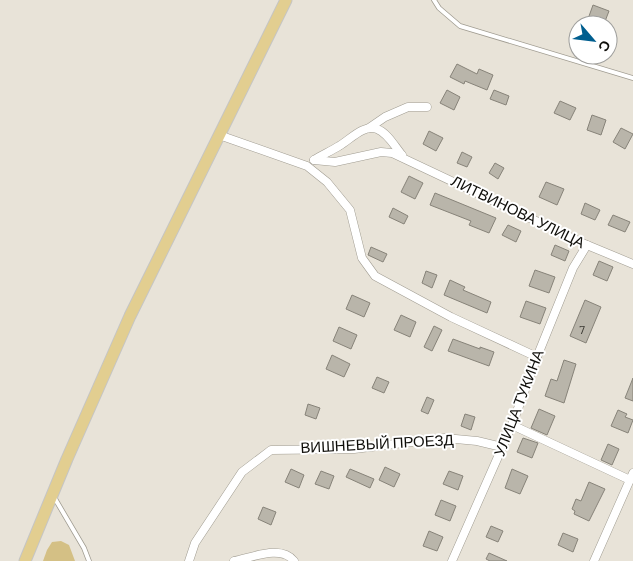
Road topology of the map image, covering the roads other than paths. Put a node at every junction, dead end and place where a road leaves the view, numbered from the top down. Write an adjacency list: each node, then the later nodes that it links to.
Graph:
1 (286, 0): 6 (main road)
2 (434, 0): 3 (lane)
3 (633, 78)
4 (427, 107): 5 (street)
5 (368, 128): 7 (street); 8 (street)
6 (219, 135): 9 (street); 16 (main road)
7 (403, 157): 8 (street); 10 (street, ЛИТВИНОВА УЛИЦА)
8 (314, 160): 9 (street)
9 (293, 162): 12 (street)
10 (587, 245): 11 (street, ЛИТВИНОВА УЛИЦА); 12 (street, УЛИЦА ТУКИНА)
11 (633, 264)
12 (537, 356): 13 (street, УЛИЦА ТУКИНА)
13 (512, 425): 14 (street, УЛИЦА ТУКИНА); 15 (street)
14 (502, 447): 19 (street, ВИШНЕВЫЙ ПРОЕЗД); 22 (street, УЛИЦА ТУКИНА)
15 (632, 477): 23 (street)
16 (52, 494): 17 (main road); 18 (lane)
17 (25, 561)
18 (89, 561)
19 (189, 561)
20 (234, 561): 21 (street)
21 (294, 561)
22 (452, 561)
23 (594, 561)

